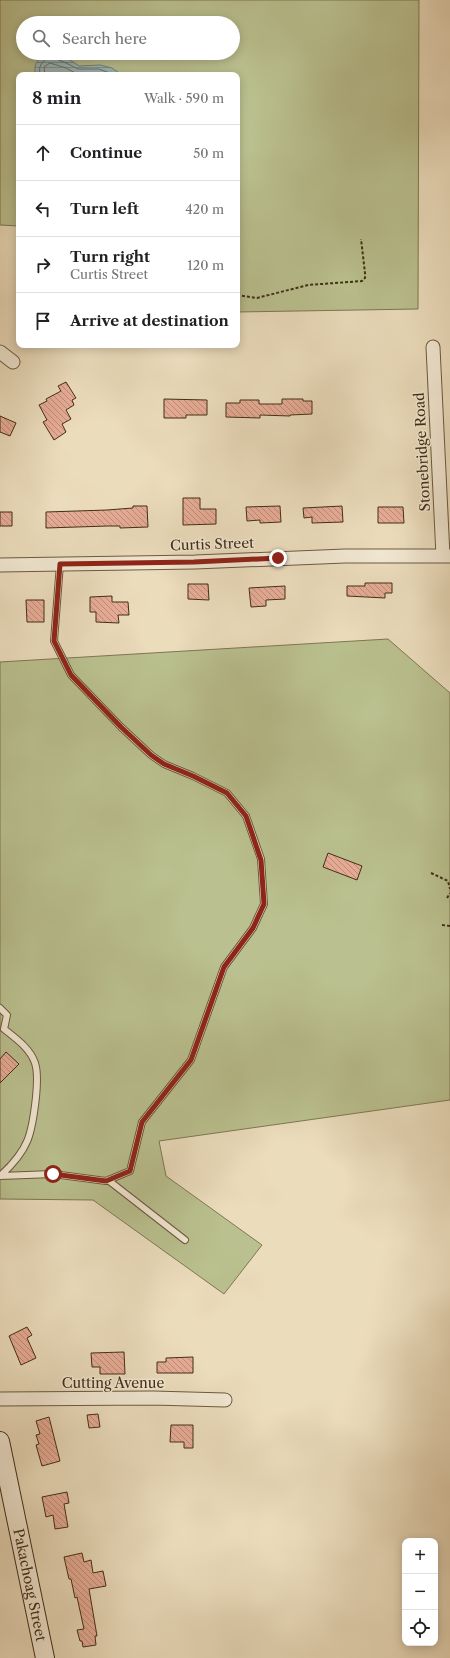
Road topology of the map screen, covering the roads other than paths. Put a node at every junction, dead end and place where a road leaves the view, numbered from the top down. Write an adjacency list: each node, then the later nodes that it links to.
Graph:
1 (433, 347): 4 (street, Stonebridge Road)
2 (0, 352): 3 (street)
3 (13, 362)
4 (446, 556): 5 (street, Curtis Street)
5 (60, 564): 6 (street, Curtis Street); 10 (lane)
6 (0, 565)
7 (0, 1008): 8 (lane)
8 (2, 1030): 9 (lane)
9 (0, 1176): 10 (lane)
10 (108, 1180): 11 (lane)
11 (185, 1240)
12 (0, 1399): 13 (street, Cutting Avenue)
13 (225, 1400)
14 (0, 1441): 15 (street, Pakachoag Street)
15 (45, 1658)

